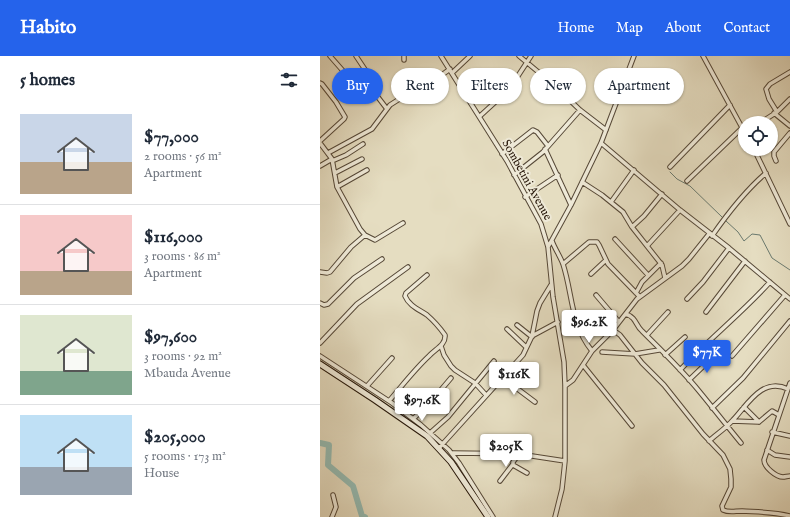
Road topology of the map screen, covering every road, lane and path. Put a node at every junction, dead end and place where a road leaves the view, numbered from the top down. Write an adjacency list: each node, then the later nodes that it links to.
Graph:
1 (330, 56): 10 (street)
2 (356, 56): 11 (street)
3 (441, 56): 12 (street, Sombetini Avenue)
4 (470, 56): 12 (street)
5 (519, 56): 9 (street)
6 (531, 56): 9 (street)
7 (634, 56): 25 (street)
8 (702, 56): 17 (street)
9 (527, 63): 19 (street); 21 (street)
10 (340, 68)
11 (364, 68)
12 (451, 71): 18 (street); 21 (street, Sombetini Avenue)
13 (790, 72): 20 (street)
14 (320, 83): 28 (street)
15 (790, 99): 20 (street)
16 (383, 104): 18 (street)
17 (730, 105): 23 (street); 39 (street)
18 (387, 109): 32 (street)
19 (580, 110): 25 (street); 31 (street)
20 (776, 112): 22 (street); 24 (street)
21 (480, 116): 33 (street, Sombetini Avenue)
22 (770, 116)
23 (738, 120)
24 (790, 126)
25 (606, 130): 29 (street)
26 (738, 132): 46 (street)
27 (790, 133): 37 (street)
28 (320, 142): 32 (street)
29 (601, 143): 41 (street); 47 (street)
30 (363, 144): 36 (street)
31 (546, 148): 33 (street); 44 (street); 45 (street)
32 (328, 153): 36 (street)
33 (502, 154): 44 (street, Sombetini Avenue)
34 (758, 156): 43 (street)
35 (362, 159): 42 (street)
36 (332, 160): 38 (street); 42 (street)
37 (776, 161)
38 (320, 166)
39 (670, 167)
40 (368, 170): 48 (street)
41 (634, 170): 49 (street); 51 (street)
42 (334, 173): 48 (street)
43 (766, 173): 55 (street); 58 (street)
44 (514, 175): 50 (street, Sombetini Avenue)
45 (558, 175): 50 (street); 52 (street)
46 (687, 181)
47 (582, 182): 51 (street); 52 (street)
48 (338, 187): 57 (street)
49 (662, 194): 53 (street); 56 (street)
50 (525, 197): 62 (street, Sombetini Avenue)
51 (611, 202): 56 (street)
52 (571, 205): 60 (street)
53 (680, 210): 58 (street); 61 (street)
54 (403, 223): 57 (street)
55 (790, 224)
56 (632, 227): 61 (street)
57 (365, 235): 70 (street)
58 (711, 235): 63 (street); 74 (street)
59 (615, 239): 73 (street)
60 (552, 241): 62 (street); 68 (street)
61 (647, 246): 67 (street)
62 (548, 247): 76 (street, Sombetini Avenue)
63 (729, 248): 66 (street); 80 (street)
64 (382, 260): 82 (street)
65 (606, 260): 68 (street); 71 (street); 78 (street)
66 (745, 262): 75 (street); 84 (street)
67 (661, 263): 73 (street); 74 (street)
68 (563, 264): 99 (street)
69 (408, 267): 95 (street)
70 (320, 272)
71 (591, 274)
72 (427, 275): 96 (street)
73 (648, 275): 78 (street)
74 (664, 278): 78 (street)
75 (770, 282): 79 (street); 110 (street)
76 (552, 284): 87 (street, Sombetini Avenue); 93 (street)
77 (596, 295): 88 (street)
78 (638, 295): 85 (street)
79 (785, 295): 81 (street); 105 (street)
80 (687, 299)
81 (790, 299)
82 (320, 303)
83 (668, 312): 92 (street)
84 (706, 312)
85 (626, 314): 88 (street); 92 (street)
86 (790, 321): 123 (street)
87 (558, 322): 93 (street); 117 (street, Sombetini Avenue)
88 (619, 322): 91 (street)
89 (518, 325): 93 (street)
90 (507, 329): 97 (street)
91 (613, 330): 99 (street); 101 (street)
92 (647, 335): 98 (street)
93 (532, 337): 97 (street)
94 (685, 337): 102 (street)
95 (320, 343)
96 (441, 346): 114 (street); 120 (street)
97 (526, 347): 112 (street)
98 (659, 350): 101 (street); 102 (street)
99 (592, 351): 109 (street)
100 (602, 352): 101 (street)
101 (635, 354): 133 (street)
102 (665, 355): 110 (street)
103 (320, 356): 116 (street)
104 (714, 356): 113 (street)
105 (732, 356)
106 (392, 358): 116 (street)
107 (494, 361): 114 (street)
108 (320, 364): 135 (street)
109 (583, 365): 117 (street); 129 (street)
110 (680, 370): 113 (street)
111 (451, 378): 125 (street)
112 (503, 378): 119 (street); 121 (street)
113 (689, 380): 123 (street)
114 (476, 383): 119 (street); 131 (street)
115 (790, 383): 118 (street)
116 (367, 386): 120 (street)
117 (565, 386): 140 (street, Sombetini Avenue)
118 (788, 389): 122 (street); 124 (street)
119 (486, 395): 135 (street)
120 (389, 401): 125 (street)
121 (535, 402)
122 (744, 407): 126 (street); 127 (street)
123 (712, 408): 128 (street)
124 (778, 415): 127 (street); 130 (street)
125 (413, 419): 131 (street)
126 (732, 421): 127 (street); 128 (street)
127 (759, 422)
128 (727, 425): 133 (street); 134 (street)
129 (632, 426)
130 (772, 432): 132 (street); 136 (street)
131 (430, 433): 135 (street)
132 (790, 436)
133 (709, 441): 146 (street)
134 (741, 443)
135 (441, 446): 137 (street); 149 (street)
136 (767, 450): 139 (street); 143 (street)
137 (453, 453): 138 (street); 150 (street)
138 (520, 454): 140 (street); 141 (street)
139 (790, 457)
140 (565, 461): 151 (street, Sombetini Avenue)
141 (513, 464): 142 (street); 144 (street)
142 (527, 473)
143 (790, 476)
144 (500, 481)
145 (333, 496): 148 (street)
146 (777, 515): 147 (street)
147 (790, 516)
148 (332, 517)
149 (488, 517)
150 (493, 517)
151 (555, 517)

